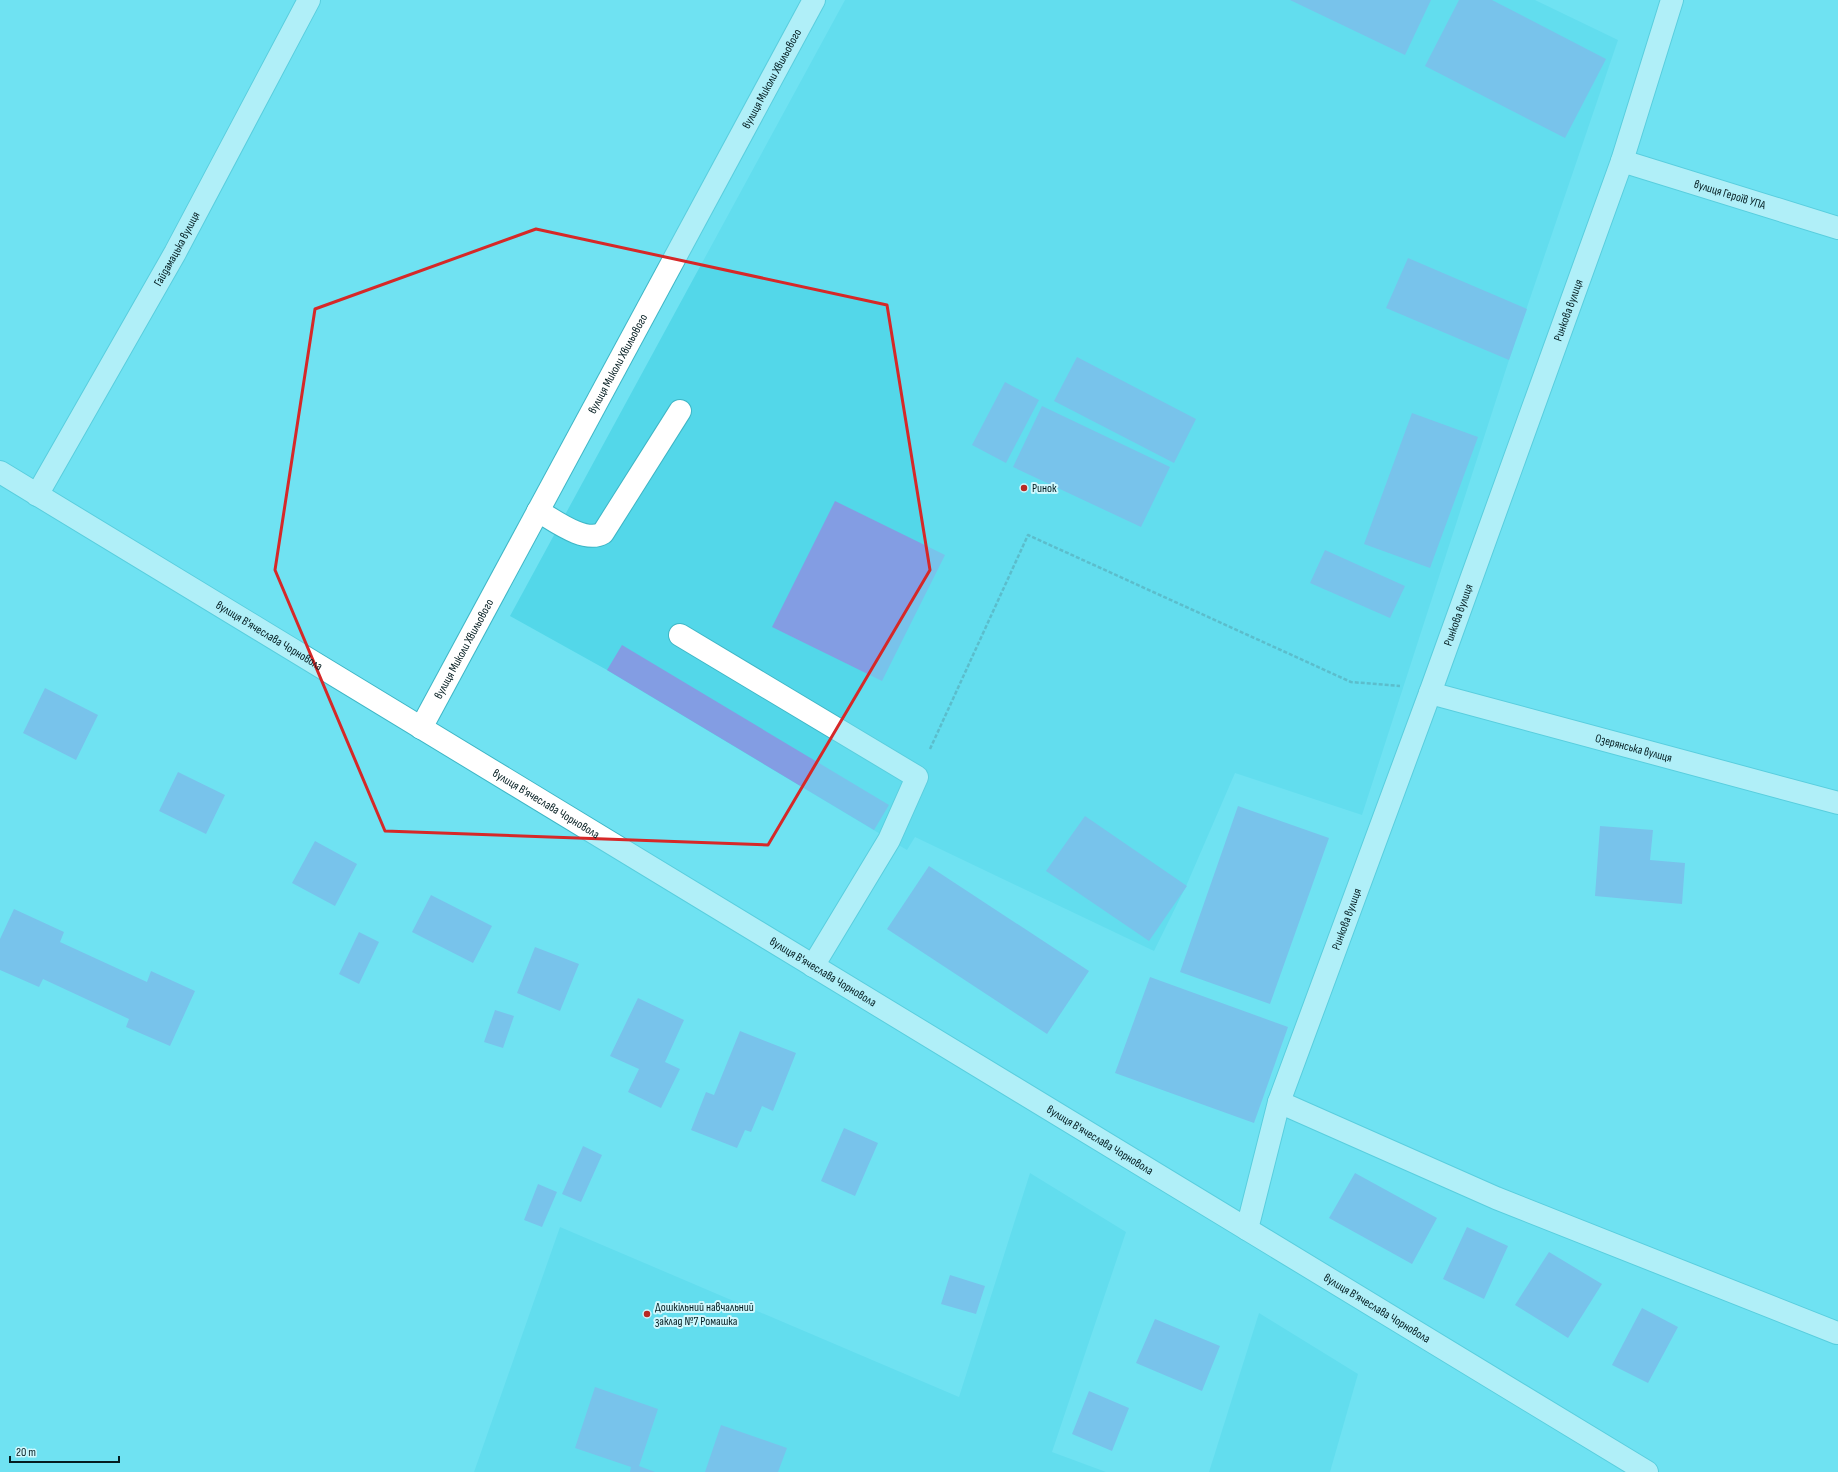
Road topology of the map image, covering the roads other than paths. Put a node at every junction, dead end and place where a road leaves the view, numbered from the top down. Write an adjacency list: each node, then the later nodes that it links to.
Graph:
1 (309, 0): 8 (street, Гайдамацька вулиця)
2 (814, 0): 9 (street, вулиця Миколи Хвильового)
3 (1672, 0): 4 (street, Ринкова вулиця)
4 (1622, 161): 5 (street, вулиця Героїв УПА); 11 (street, Ринкова вулиця)
5 (1838, 228)
6 (680, 411): 9 (street)
7 (0, 472): 8 (street, вулиця В'ячеслава Чорновола)
8 (37, 495): 12 (street, вулиця В'ячеслава Чорновола)
9 (538, 511): 12 (street, вулиця Миколи Хвильового)
10 (680, 635): 14 (street)
11 (1430, 693): 13 (street, Озерянська вулиця); 15 (street, Ринкова вулиця)
12 (421, 728): 14 (street, вулиця В'ячеслава Чорновола)
13 (1838, 803)
14 (814, 966): 16 (street, вулиця В'ячеслава Чорновола)
15 (1279, 1102): 16 (street, Ринкова вулиця); 17 (street)
16 (1247, 1229): 18 (street, вулиця В'ячеслава Чорновола)
17 (1837, 1333)
18 (1647, 1472)

